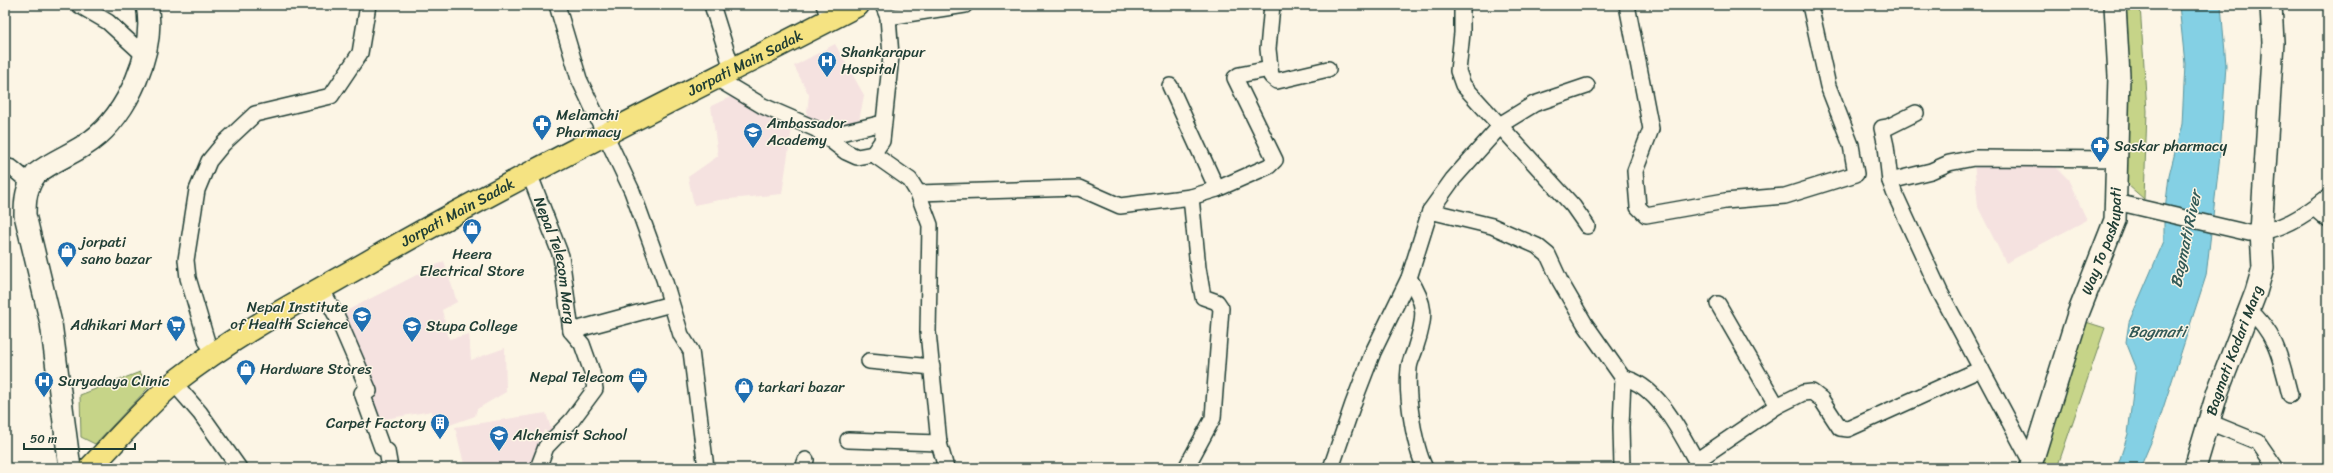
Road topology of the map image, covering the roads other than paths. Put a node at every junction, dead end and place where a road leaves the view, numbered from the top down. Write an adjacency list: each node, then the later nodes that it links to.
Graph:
1 (79, 5): 16 (street)
2 (146, 5): 16 (main road)
3 (368, 5): 49 (street)
4 (557, 5): 25 (street)
5 (712, 5): 19 (street)
6 (858, 5): 15 (main road, Jorpati Main Sadak)
7 (966, 5): 14 (street)
8 (1272, 5): 17 (street)
9 (1462, 5): 24 (street)
10 (1627, 5): 11 (street)
11 (1810, 5)
12 (2115, 5): 28 (main road, Way To pashupati)
13 (2271, 5): 42 (main road, Bagmati Kodari Marg)
14 (885, 11): 23 (street)
15 (827, 12): 19 (main road, Jorpati Main Sadak)
16 (144, 55): 31 (main road)
17 (1270, 69): 18 (street); 33 (street)
18 (1328, 69)
19 (724, 74): 25 (main road, Jorpati Main Sadak); 26 (street)
20 (1170, 86): 33 (street)
21 (1587, 86): 24 (street)
22 (1916, 113): 32 (street)
23 (883, 123): 26 (street); 27 (street)
24 (1500, 126): 39 (street); 41 (street)
25 (606, 135): 30 (main road, Jorpati Main Sadak); 45 (street)
26 (828, 136): 27 (street)
27 (873, 154): 34 (street)
28 (2116, 160): 32 (street); 37 (main road, Way To pashupati)
29 (5, 166): 31 (street)
30 (529, 174): 44 (main road, Jorpati Main Sadak); 48 (street, Nepal Telecom Marg)
31 (30, 182): 62 (main road)
32 (1890, 182): 52 (street)
33 (1217, 189): 35 (street)
34 (918, 193): 35 (street); 51 (street)
35 (1190, 197): 69 (street)
36 (2328, 197): 38 (street)
37 (2116, 202): 42 (street); 61 (main road, Way To pashupati)
38 (2314, 208): 40 (street); 42 (street)
39 (1430, 211): 43 (street); 53 (street)
40 (2328, 220)
41 (1587, 226)
42 (2261, 232): 47 (main road, Bagmati Kodari Marg)
43 (1409, 278): 70 (street); 71 (street)
44 (320, 288): 49 (main road, Jorpati Main Sadak); 65 (street)
45 (671, 304): 48 (street); 67 (street)
46 (1718, 304): 56 (street)
47 (2249, 310): 55 (street); 57 (main road, Bagmati Kodari Marg)
48 (571, 331): 66 (street, Nepal Telecom Marg)
49 (214, 353): 54 (main road, Jorpati Main Sadak)
50 (869, 362): 51 (street)
51 (932, 367): 59 (street)
52 (1981, 369): 56 (street); 61 (street)
53 (1623, 378): 60 (street); 72 (street)
54 (174, 383): 63 (main road, Jorpati Main Sadak); 64 (street)
55 (2290, 395)
56 (1777, 406): 60 (street)
57 (2209, 422): 73 (main road, Bagmati Kodari Marg); 74 (street)
58 (848, 440): 59 (street)
59 (939, 443): 68 (street)
60 (1698, 465)
61 (2031, 466)
62 (70, 468)
63 (90, 468)
64 (239, 468)
65 (390, 468)
66 (538, 468)
67 (706, 468)
68 (946, 468)
69 (1186, 468)
70 (1331, 468)
71 (1425, 468)
72 (1622, 468)
73 (2195, 468)
74 (2276, 468)

